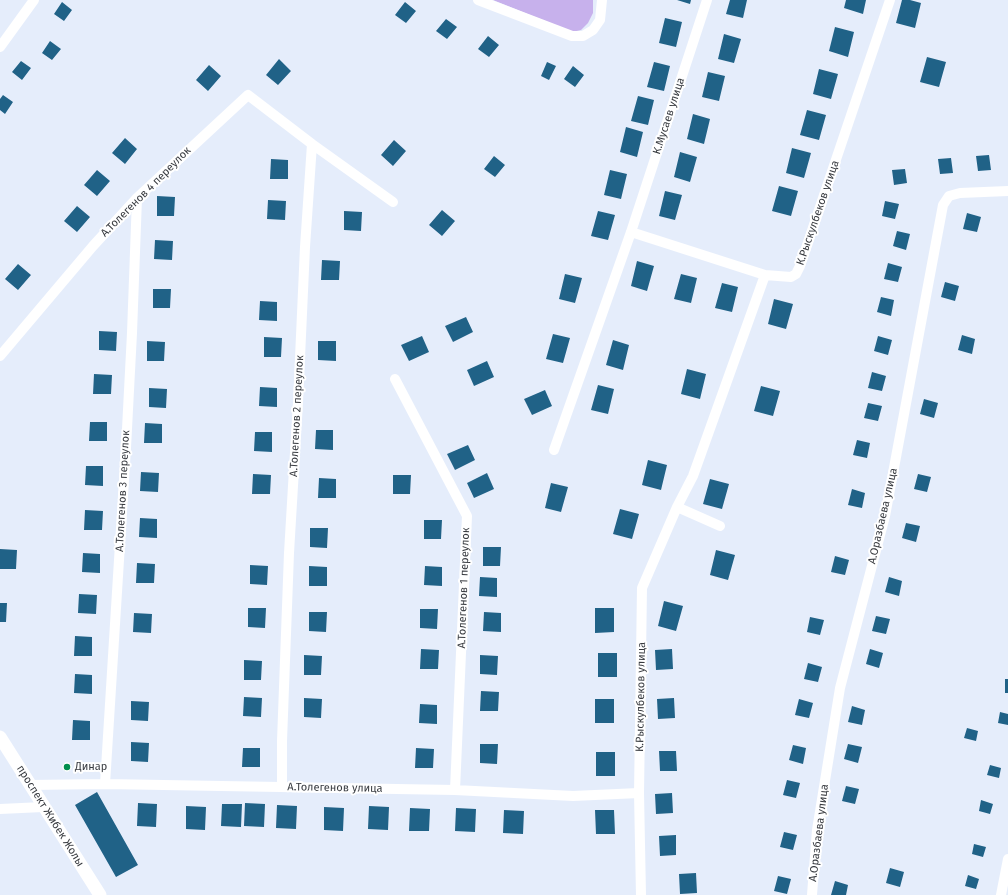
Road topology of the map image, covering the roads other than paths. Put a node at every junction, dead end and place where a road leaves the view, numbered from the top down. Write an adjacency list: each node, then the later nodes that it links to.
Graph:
1 (34, 0): 6 (street)
2 (478, 0): 3 (street)
3 (602, 0)
4 (707, 0): 11 (street, К.Мусаев улица)
5 (890, 0): 12 (street, К.Рыскулбеков улица)
6 (0, 47)
7 (312, 144): 9 (street, А.Толегенов 4 переулок); 10 (street); 21 (street, А.Толегенов 2 переулок)
8 (1008, 192): 29 (street, А.Оразбаева улица)
9 (137, 198): 13 (street, А.Толегенов 4 переулок); 19 (street, А.Толегенов 3 переулок)
10 (392, 202)
11 (631, 232): 12 (street); 15 (street, К.Мусаев улица)
12 (765, 274): 16 (street, К.Рыскулбеков улица)
13 (0, 356)
14 (395, 379): 22 (street, А.Толегенов 1 переулок)
15 (554, 450)
16 (677, 507): 17 (street); 23 (street, К.Рыскулбеков улица)
17 (720, 526)
18 (0, 738): 20 (main road, проспект Жибек Жолы)
19 (105, 784): 20 (street, А.Толегенов улица); 21 (street, А.Толегенов улица)
20 (30, 785): 24 (main road, проспект Жибек Жолы)
21 (282, 787): 22 (street, А.Толегенов улица)
22 (455, 790): 23 (street, А.Толегенов улица)
23 (639, 793): 28 (street, К.Рыскулбеков улица)
24 (43, 807): 25 (street); 27 (main road, проспект Жибек Жолы)
25 (0, 809)
26 (1008, 859): 30 (street)
27 (100, 895)
28 (641, 895)
29 (812, 895)
30 (1001, 895)

